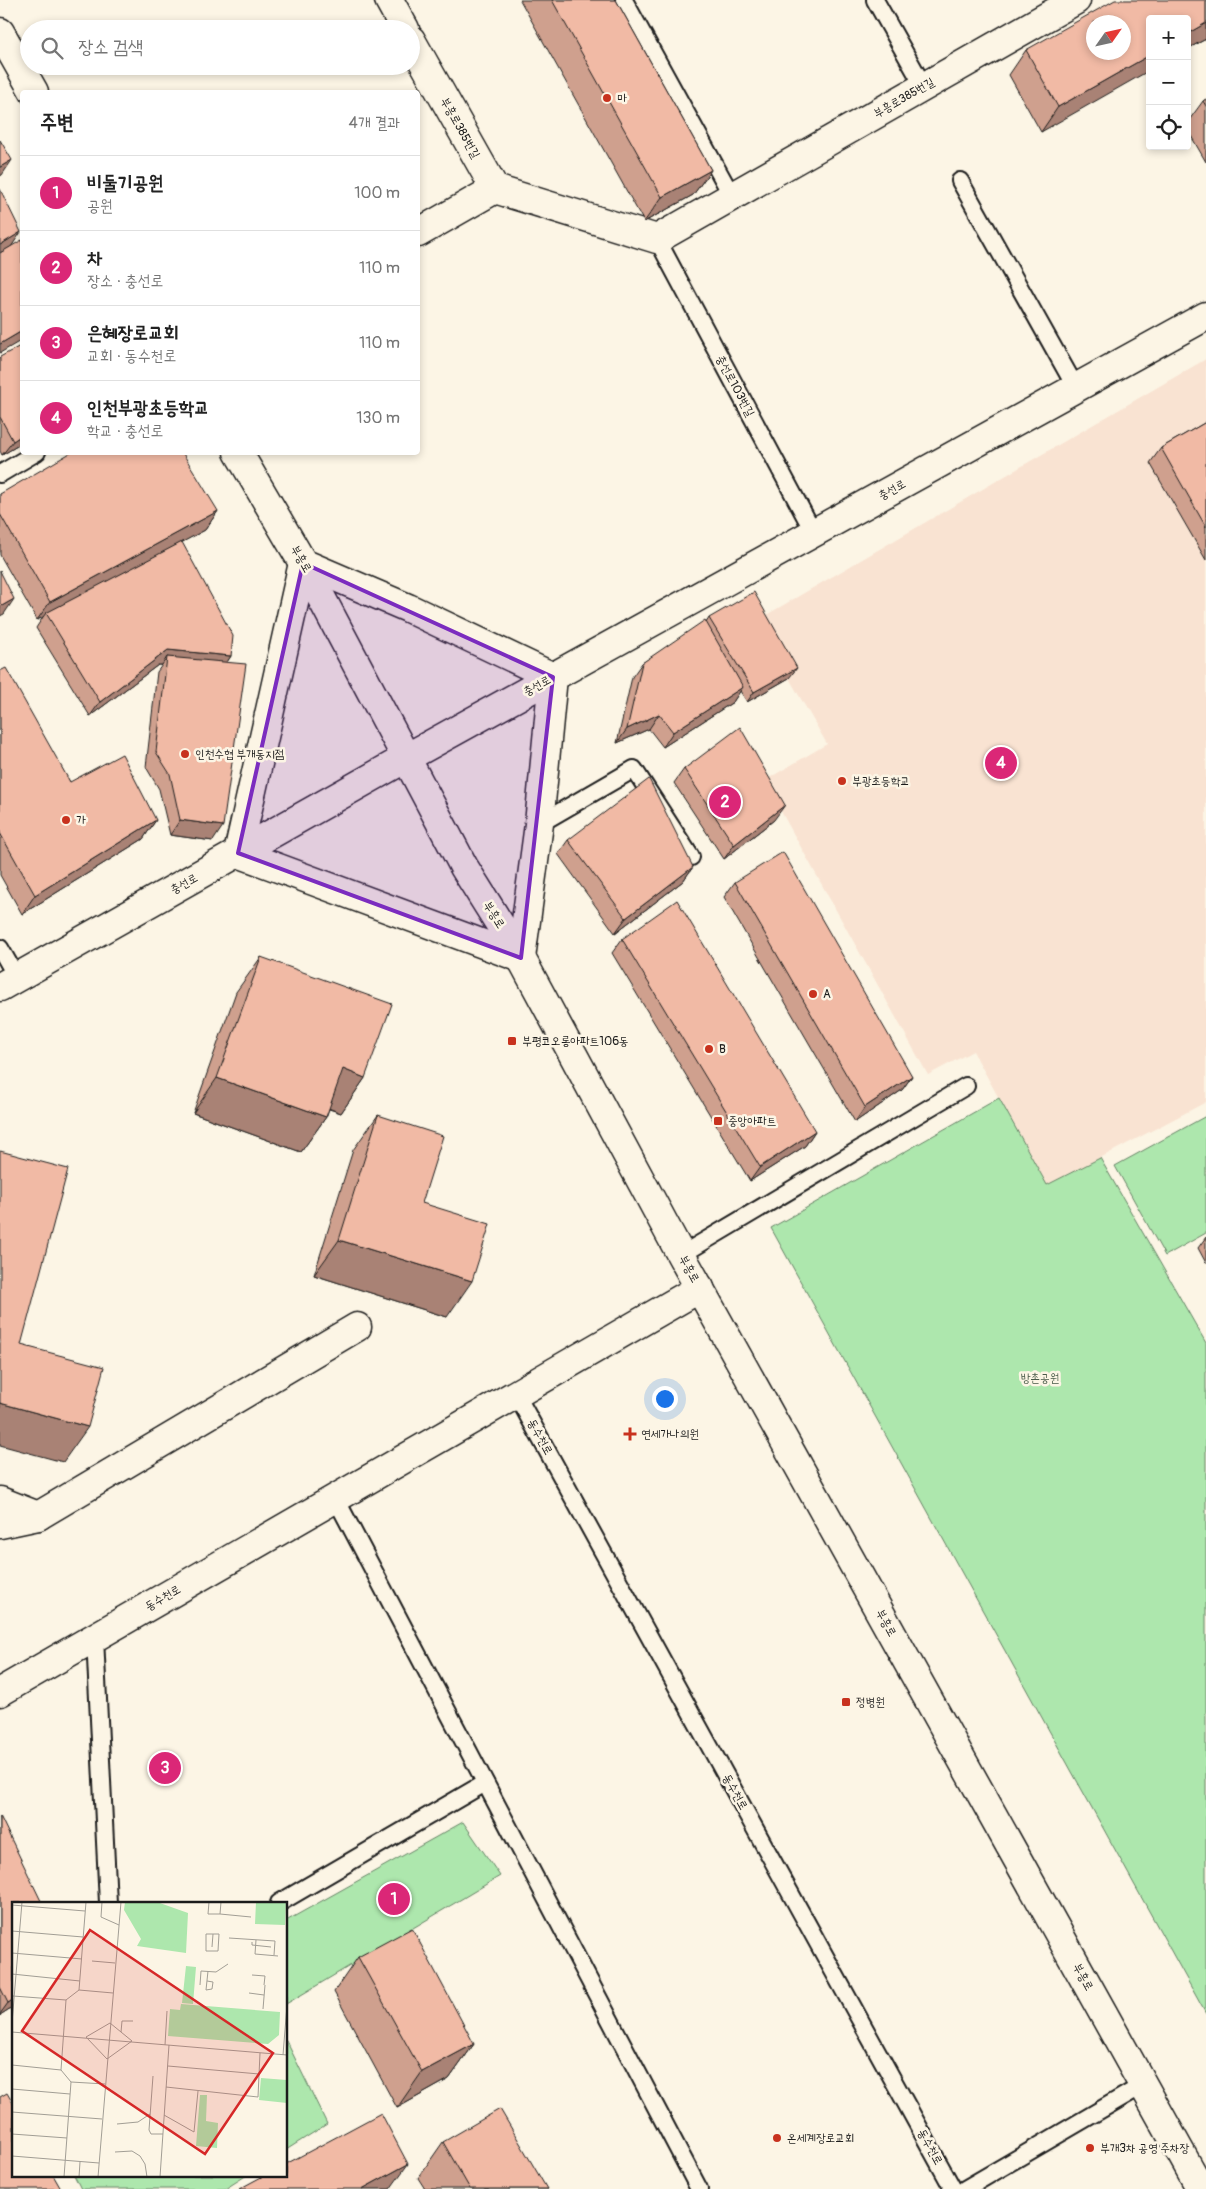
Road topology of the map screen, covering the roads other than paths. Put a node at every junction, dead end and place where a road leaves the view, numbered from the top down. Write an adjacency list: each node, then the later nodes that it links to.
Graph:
1 (389, 0): 5 (street)
2 (624, 0): 14 (lane)
3 (875, 0): 10 (lane)
4 (1076, 0): 10 (street, 부흥로385번길)
5 (400, 20)
6 (0, 32): 8 (street)
7 (420, 56): 13 (street, 부흥로385번길)
8 (20, 67)
9 (24, 75): 11 (street)
10 (924, 87): 14 (street, 부흥로385번길)
11 (33, 90)
12 (960, 181): 18 (lane)
13 (495, 189): 15 (street); 16 (street)
14 (732, 196): 16 (street, 부흥로385번길)
15 (420, 232)
16 (657, 239): 22 (lane, 충선로103번길)
17 (1206, 316): 18 (street, 충선로)
18 (1076, 388): 22 (street, 충선로)
19 (31, 455): 21 (lane)
20 (240, 455): 23 (street, 부흥로)
21 (0, 474)
22 (814, 533): 24 (street, 충선로)
23 (303, 563): 24 (street); 25 (street, 부흥로); 27 (street)
24 (553, 677): 25 (street, 충선로); 26 (street)
25 (406, 758): 27 (street, 충선로); 30 (street, 부흥로)
26 (539, 824): 28 (lane); 30 (street)
27 (238, 853): 30 (street); 31 (street, 충선로)
28 (691, 857)
29 (0, 948): 31 (lane)
30 (521, 958): 33 (street, 부흥로)
31 (8, 983)
32 (966, 1086): 33 (lane)
33 (681, 1255): 34 (street, 부흥로)
34 (700, 1288): 36 (street, 동수천로); 46 (street, 부흥로)
35 (357, 1327): 39 (street)
36 (516, 1394): 37 (street, 동수천로); 48 (lane, 동수천로)
37 (336, 1499): 41 (street, 동수천로); 43 (lane)
38 (0, 1501): 39 (street)
39 (38, 1516): 40 (street)
40 (0, 1524)
41 (95, 1638): 42 (street, 동수천로); 44 (lane)
42 (0, 1692)
43 (485, 1783): 45 (lane); 47 (lane)
44 (108, 1902)
45 (281, 1902)
46 (1143, 2085): 49 (lane); 50 (street, 부흥로)
47 (699, 2189)
48 (954, 2189)
49 (965, 2189)
50 (1201, 2189)

